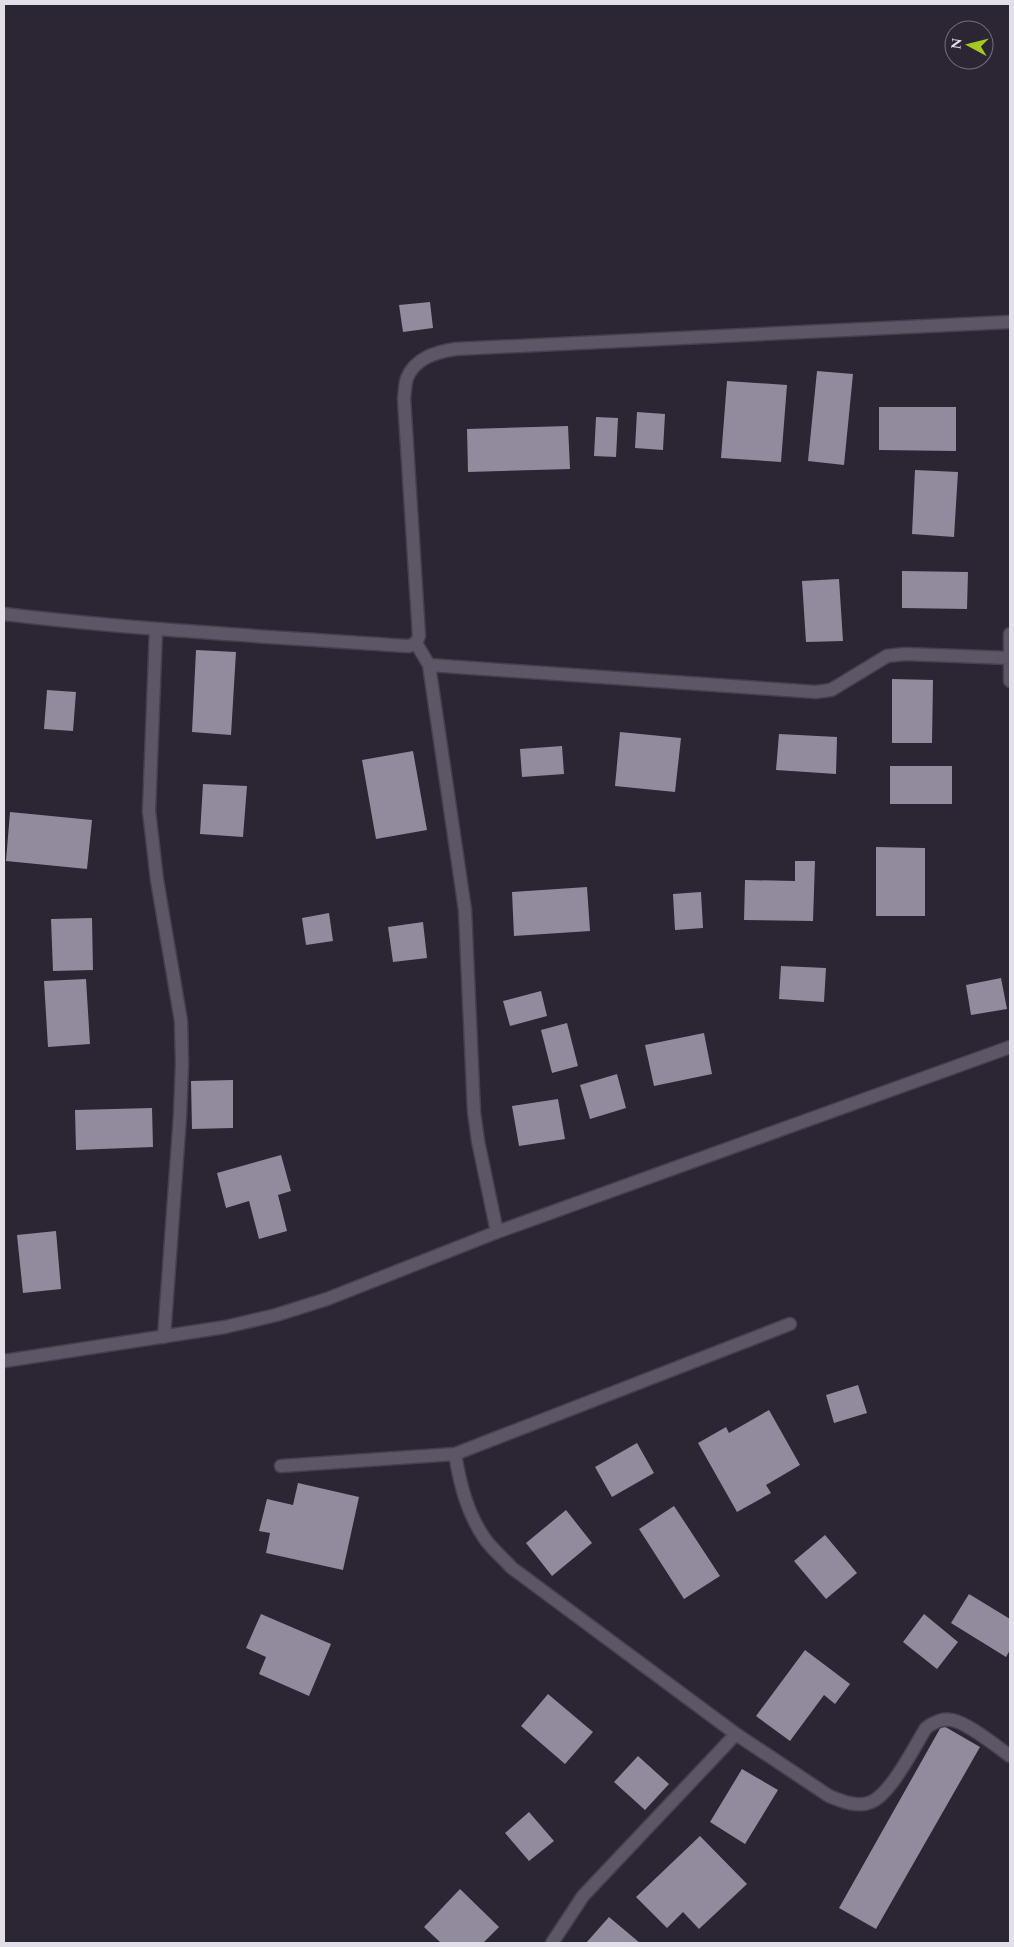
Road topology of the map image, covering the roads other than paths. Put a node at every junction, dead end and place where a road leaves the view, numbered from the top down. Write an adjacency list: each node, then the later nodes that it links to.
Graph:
1 (1010, 322): 5 (street)
2 (4, 614): 3 (street)
3 (156, 629): 5 (street); 12 (street)
4 (1010, 634): 6 (street)
5 (416, 643): 7 (street)
6 (1010, 658): 7 (street); 8 (street)
7 (429, 665): 10 (street)
8 (1010, 681)
9 (1010, 1047): 10 (street)
10 (497, 1232): 12 (street)
11 (790, 1324): 14 (street)
12 (164, 1337): 13 (street)
13 (4, 1361)
14 (455, 1454): 15 (street); 16 (street)
15 (281, 1466)
16 (736, 1734): 17 (street); 18 (street)
17 (1010, 1756)
18 (552, 1943)

